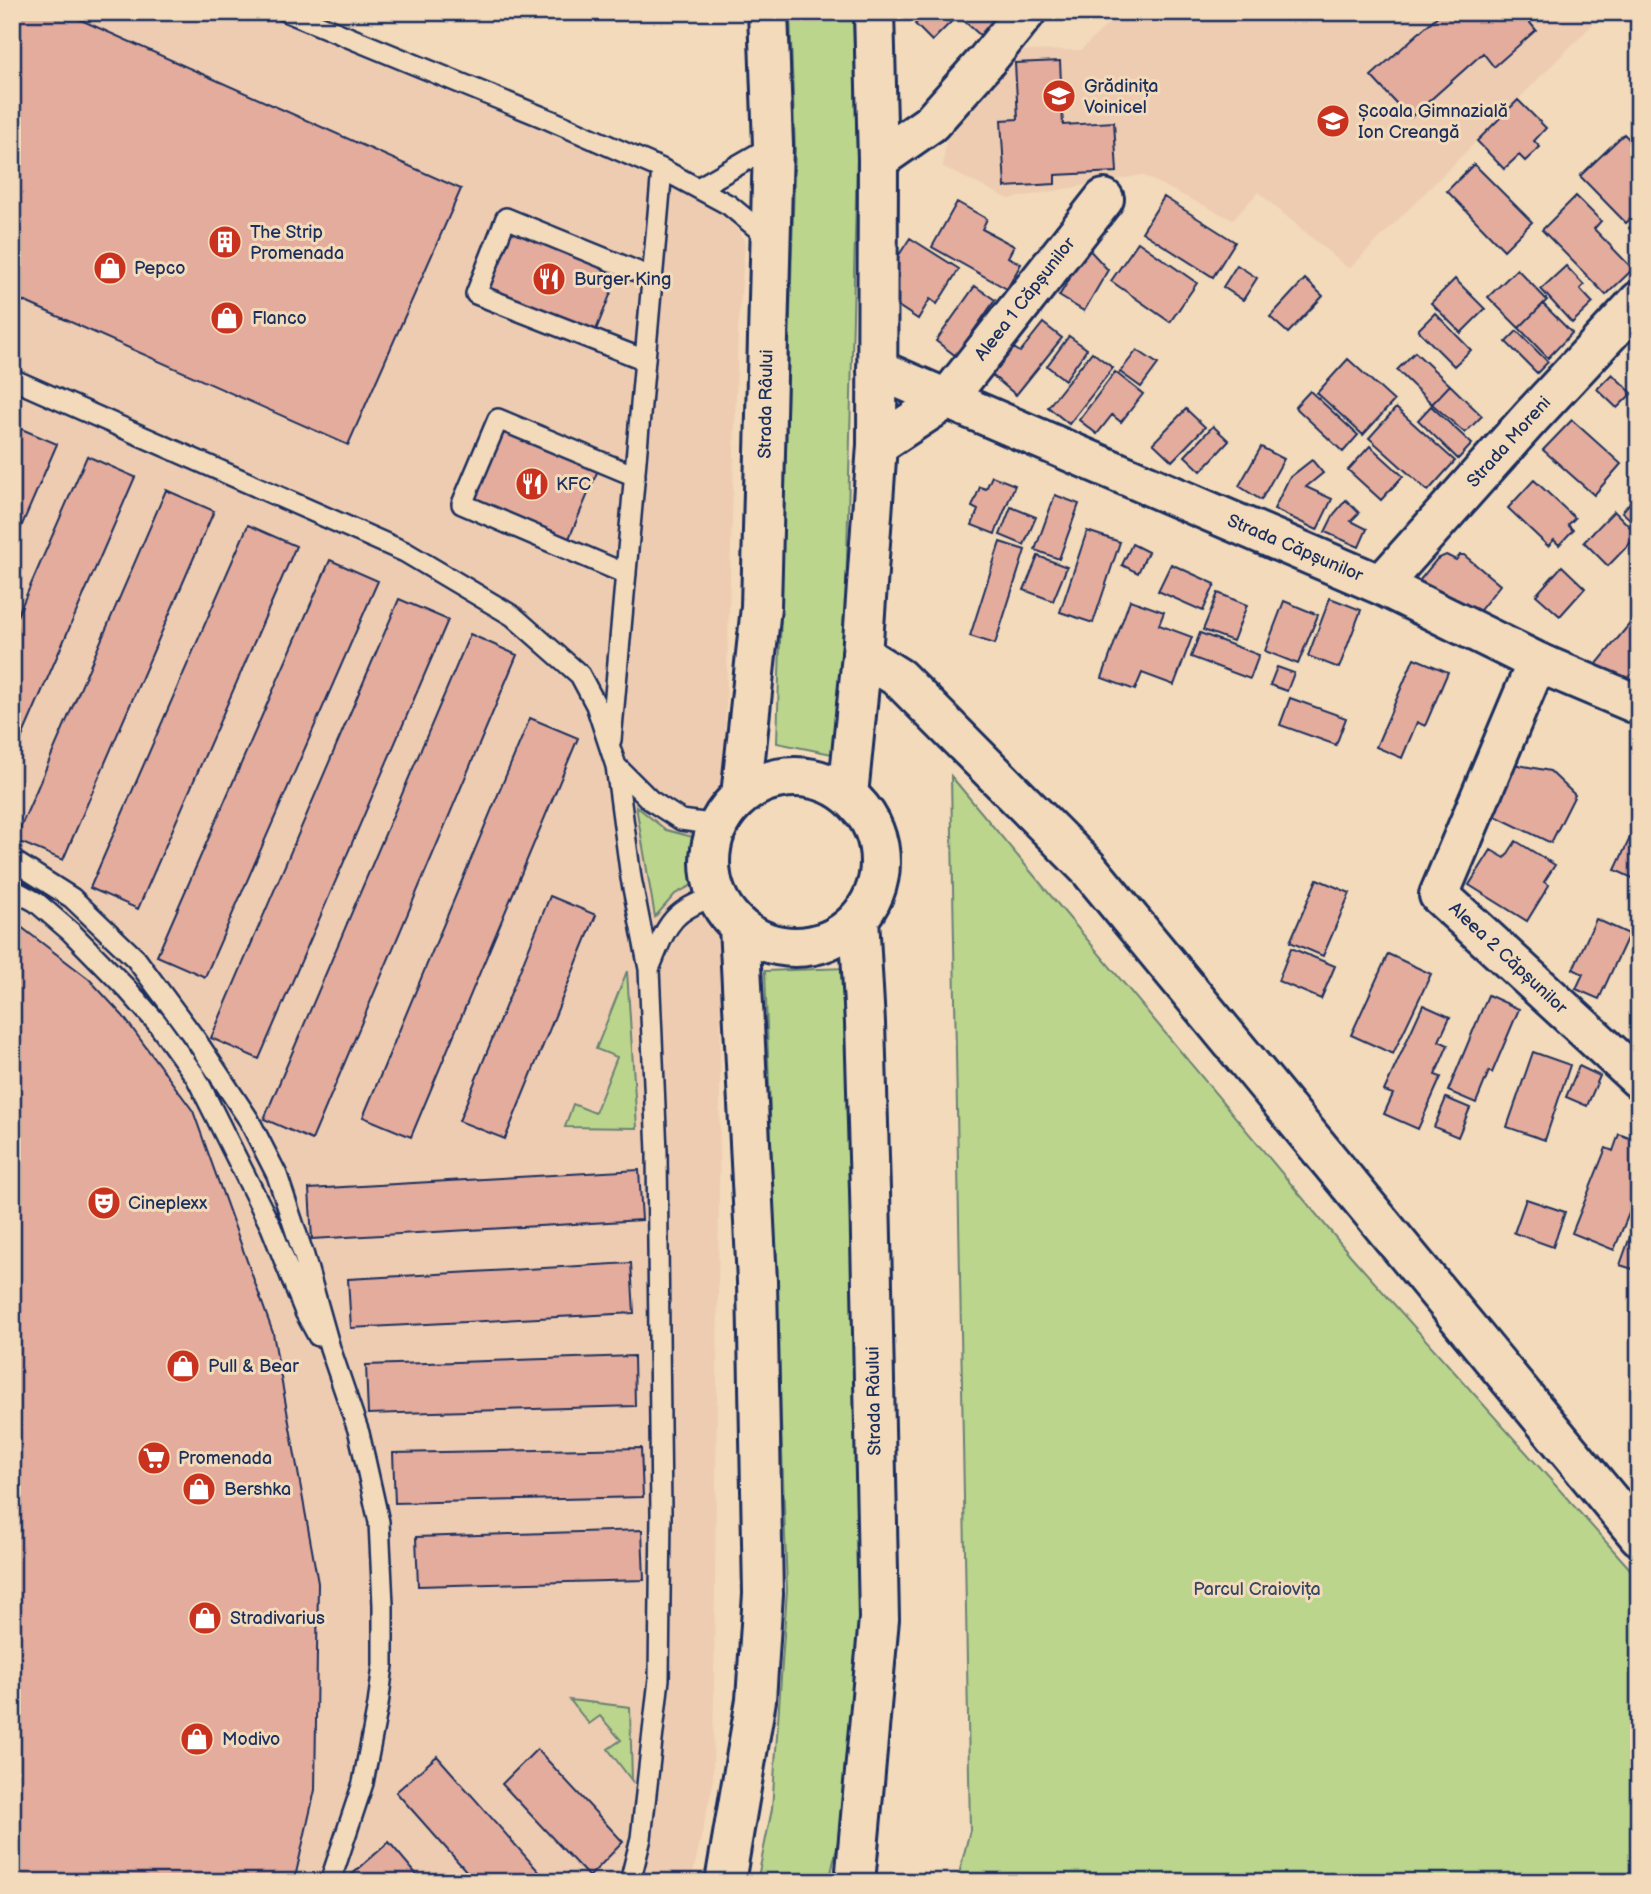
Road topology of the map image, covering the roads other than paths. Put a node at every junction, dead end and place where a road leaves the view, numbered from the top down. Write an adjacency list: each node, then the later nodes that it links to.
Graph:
1 (287, 12): 7 (lane)
2 (768, 12): 5 (main road, Strada Râului)
3 (874, 12): 6 (main road)
4 (1026, 12): 6 (main road)
5 (773, 145): 8 (lane); 10 (main road, Strada Râului)
6 (878, 160): 14 (main road)
7 (662, 170): 8 (lane); 11 (lane)
8 (698, 188): 10 (lane)
9 (1104, 199): 16 (main road, Aleea 1 Căpșunilor)
10 (770, 239): 26 (main road, Strada Râului)
11 (653, 278): 13 (lane); 13 (lane)
12 (1639, 301): 20 (main road, Strada Moreni)
13 (645, 360): 18 (lane)
14 (877, 369): 16 (main road, Strada Căpșunilor); 17 (main road)
15 (12, 379): 24 (lane)
16 (947, 399): 17 (main road); 20 (main road, Strada Căpșunilor)
17 (877, 445): 21 (main road)
18 (635, 476): 19 (lane); 19 (lane)
19 (626, 574): 24 (lane)
20 (1381, 585): 22 (main road, Strada Căpșunilor)
21 (862, 655): 25 (main road); 36 (main road)
22 (1537, 662): 23 (main road, Strada Căpșunilor); 34 (main road, Aleea 2 Căpșunilor)
23 (1639, 705)
24 (613, 757): 27 (lane); 33 (lane)
25 (848, 795): 26 (main road); 31 (main road)
26 (741, 796): 27 (main road)
27 (718, 825): 30 (main road)
28 (12, 860): 35 (lane)
29 (12, 889): 35 (lane)
30 (716, 896): 32 (main road); 33 (lane)
31 (859, 918): 32 (main road); 40 (main road, Strada Râului)
32 (739, 926): 39 (main road)
33 (649, 969): 38 (lane)
34 (1639, 1079)
35 (341, 1378): 37 (lane)
36 (1639, 1536)
37 (330, 1882)
38 (630, 1882)
39 (725, 1882)
40 (855, 1882)

